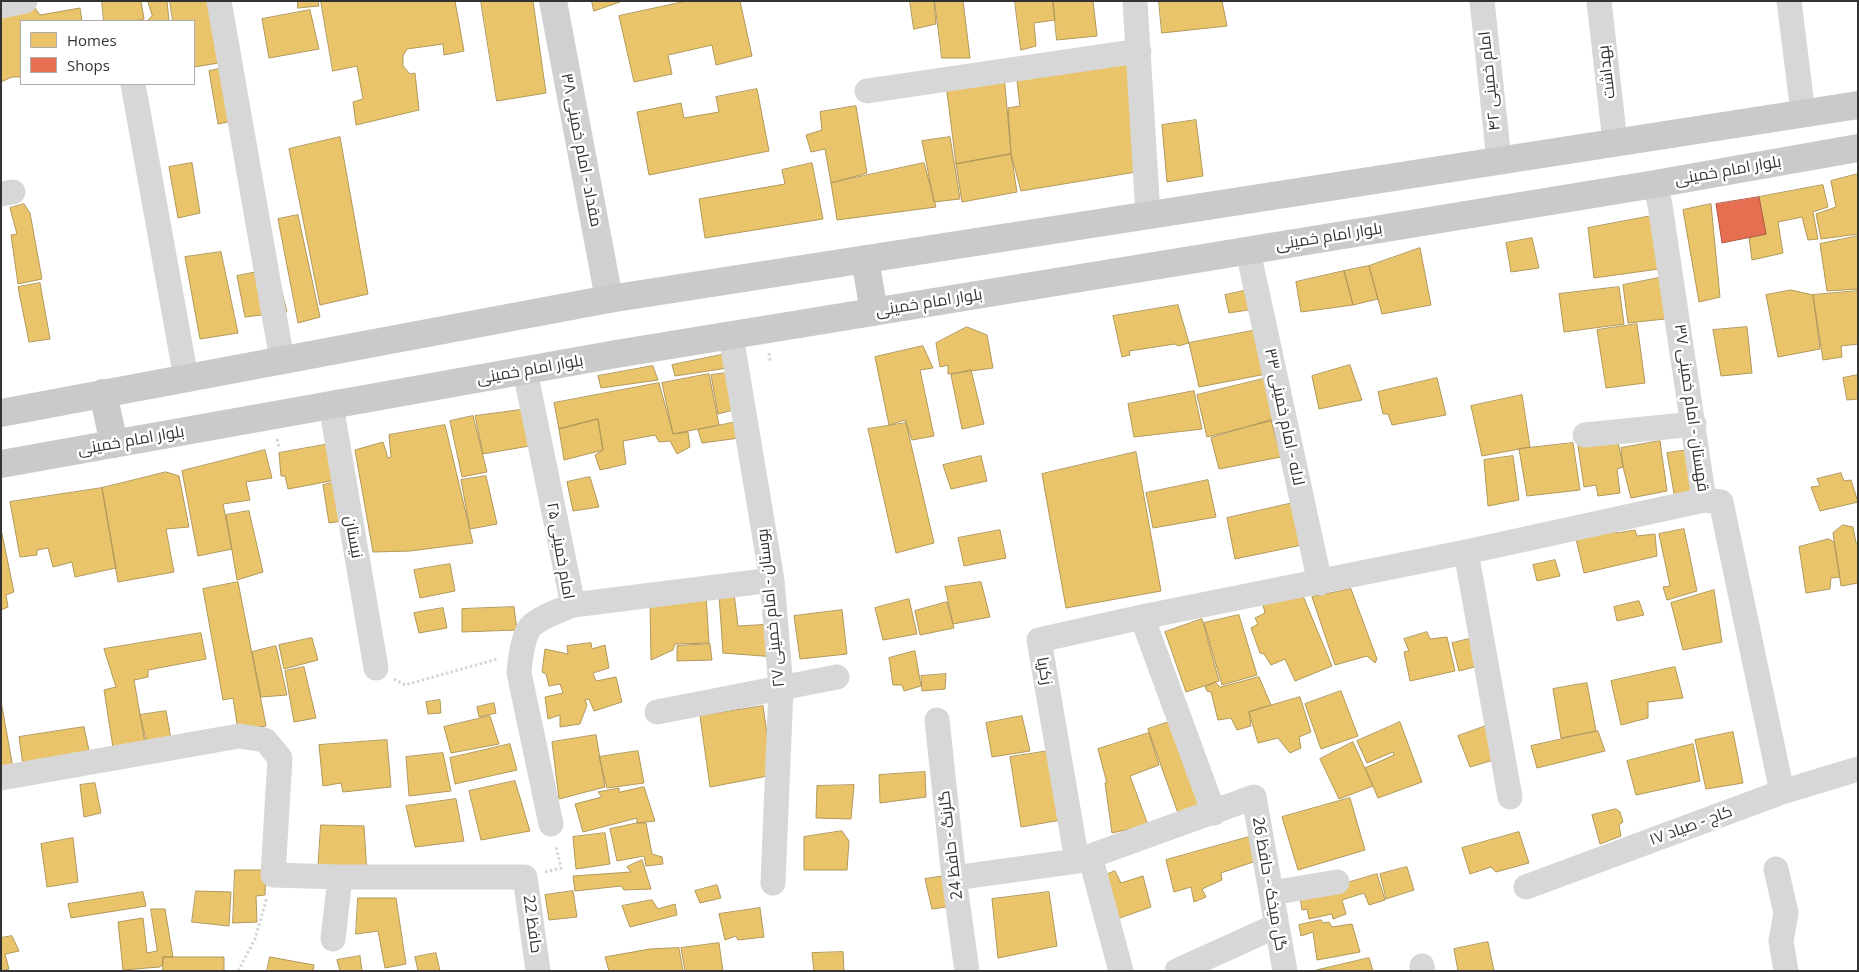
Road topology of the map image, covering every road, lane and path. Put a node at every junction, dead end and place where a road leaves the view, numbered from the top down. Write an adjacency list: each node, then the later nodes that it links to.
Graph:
1 (25, 1): 8 (street)
2 (220, 1): 24 (street)
3 (553, 1): 21 (street, مقداد - امام خمینی ۳۸)
4 (1135, 1): 9 (street)
5 (1482, 1): 16 (street, امام خمینی ۴۲)
6 (1599, 1): 14 (street, بهداشت)
7 (1789, 1): 13 (street)
8 (1, 6)
9 (1138, 51): 11 (street); 18 (street)
10 (133, 85): 26 (street)
11 (867, 91)
12 (1858, 105): 13 (main road)
13 (1803, 113): 14 (main road)
14 (1615, 142): 16 (main road)
15 (1858, 148): 17 (main road, بلوار امام خمینی)
16 (1499, 160): 18 (main road)
17 (1655, 184): 19 (main road, بلوار امام خمینی); 30 (street, قهستان - امام خمینی ۳۷)
18 (1148, 214): 20 (main road)
19 (1248, 251): 22 (main road, بلوار امام خمینی); 37 (street, لاله - امام خمینی ۳۳)
20 (865, 259): 21 (main road); 22 (main road)
21 (609, 299): 24 (main road)
22 (874, 312): 23 (main road, بلوار امام خمینی)
23 (731, 336): 25 (main road, بلوار امام خمینی); 36 (street, بوستان - امام خمینی ۲۷)
24 (282, 360): 26 (main road)
25 (525, 371): 28 (main road, بلوار امام خمینی); 38 (street, امام خمینی ۲۵)
26 (186, 378): 27 (main road)
27 (103, 393): 29 (main road); 32 (main road)
28 (331, 405): 32 (main road, بلوار امام خمینی); 41 (street, نیستان)
29 (1, 412)
30 (1694, 424): 31 (street); 34 (street, قهستان - امام خمینی ۳۷)
31 (1585, 435)
32 (114, 444): 33 (main road, بلوار امام خمینی)
33 (1, 464)
34 (1704, 500): 35 (street, زکریا); 48 (street, قهستان - امام خمینی ۳۷)
35 (1466, 552): 37 (street, زکریا); 49 (street)
36 (772, 580): 38 (street); 43 (street, بوستان - امام خمینی ۲۷)
37 (1320, 583): 39 (street, زکریا)
38 (573, 605): 40 (street, امام خمینی ۲۵)
39 (1142, 617): 50 (street); 52 (street, زکریا)
40 (521, 652): 41 (path); 51 (street, امام خمینی ۲۵)
41 (376, 668)
42 (837, 677): 43 (street)
43 (781, 688): 44 (street); 59 (street, بوستان - امام خمینی ۲۷)
44 (657, 712)
45 (936, 720): 57 (street, گلرنگ - حافظ 24)
46 (1858, 769): 48 (street, کاج - صیاد ۱۷)
47 (1, 778): 54 (street)
48 (1782, 792): 60 (street, کاج - صیاد ۱۷)
49 (1510, 797)
50 (1214, 813): 52 (street); 61 (street, گل میخک - حافظ 26)
51 (551, 824): 55 (path)
52 (1083, 858): 57 (street); 67 (street)
53 (1776, 869): 70 (street)
54 (273, 875): 56 (street); 64 (path)
55 (525, 876): 56 (street); 65 (street, حافظ 22)
56 (340, 878): 63 (street)
57 (954, 878): 66 (street, گلرنگ - حافظ 24)
58 (1337, 882): 61 (street)
59 (773, 883)
60 (1526, 887)
61 (1270, 893): 62 (street, گل میخک - حافظ 26)
62 (1276, 926): 68 (street); 69 (street, گل میخک - حافظ 26)
63 (333, 939)
64 (238, 971)
65 (538, 971)
66 (967, 971)
67 (1121, 971)
68 (1177, 971)
69 (1285, 971)
70 (1786, 971)

